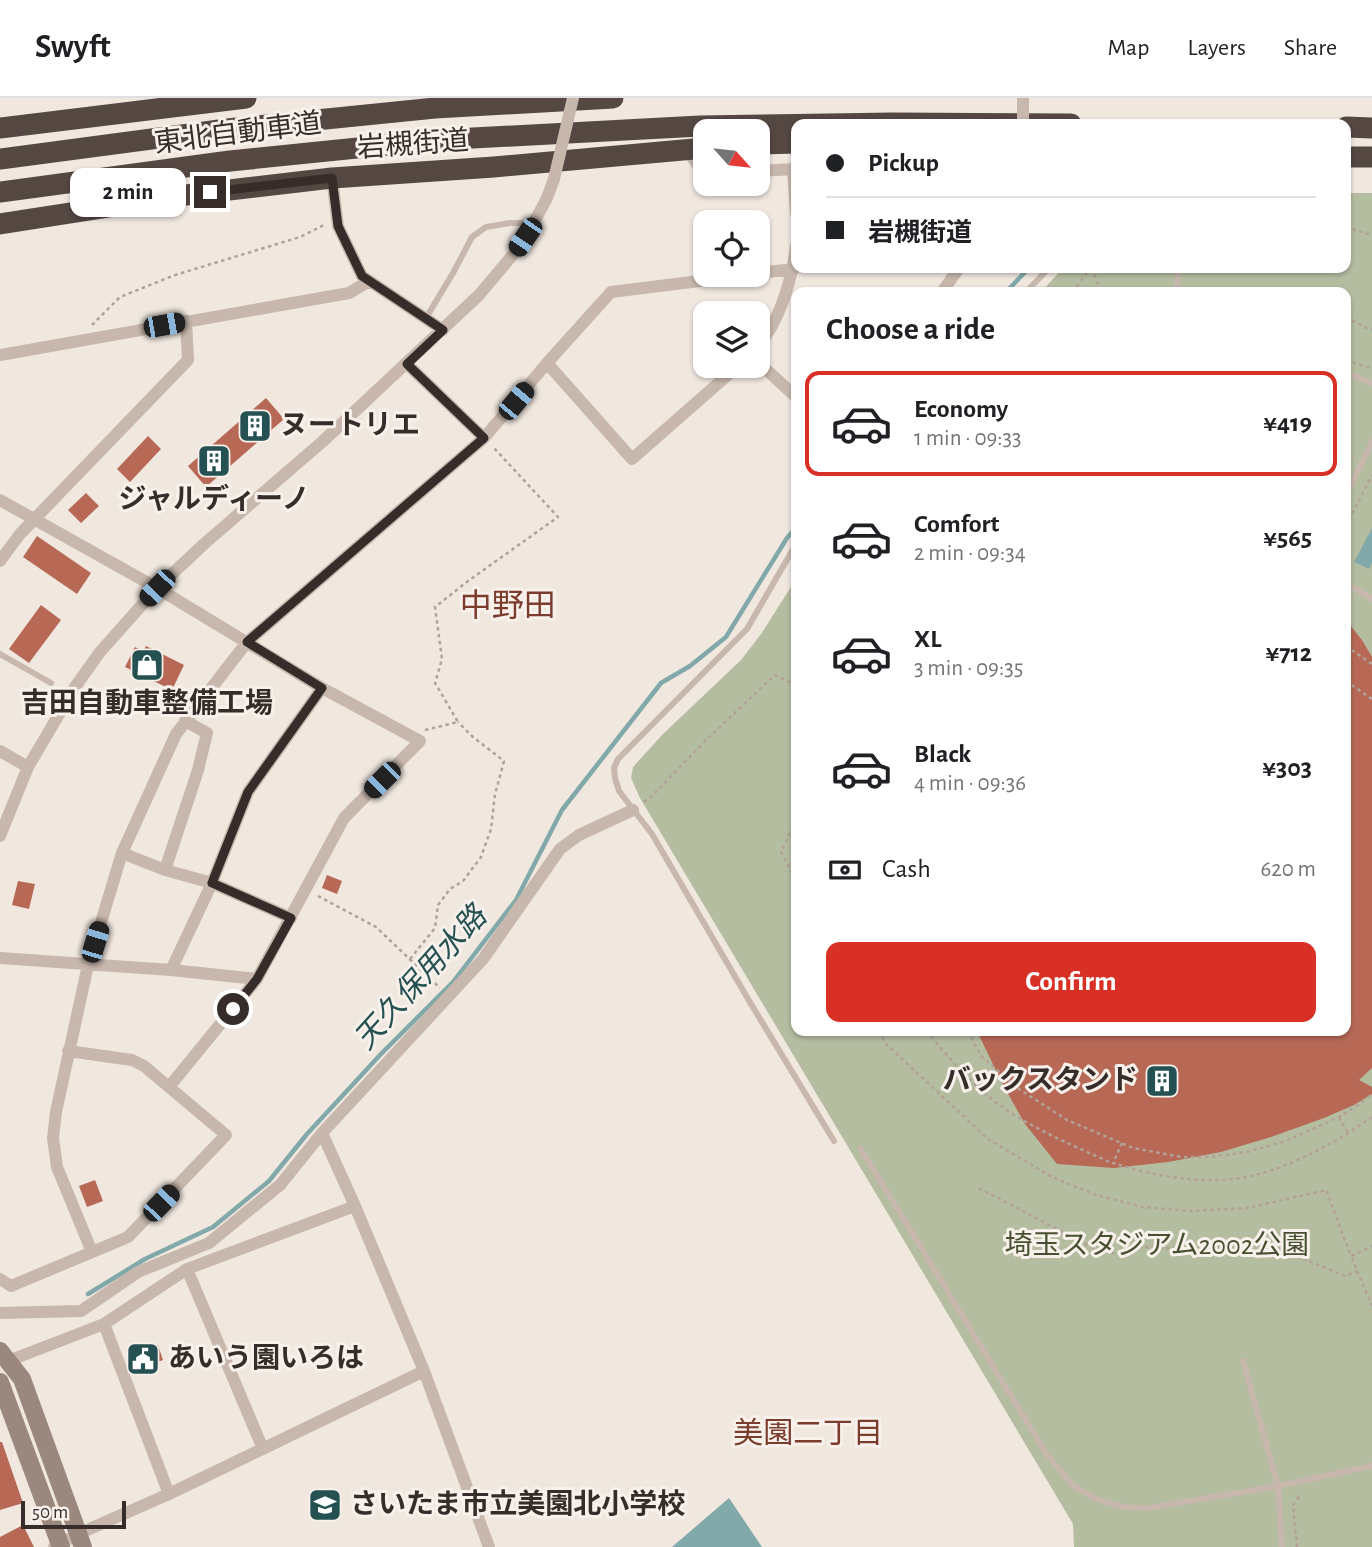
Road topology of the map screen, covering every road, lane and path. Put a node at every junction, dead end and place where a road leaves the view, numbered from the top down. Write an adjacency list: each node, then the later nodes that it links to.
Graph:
1 (246, 98): 8 (highway)
2 (573, 98): 22 (street, bridge)
3 (614, 98): 15 (highway, 東北自動車道)
4 (1023, 98): 5 (street, bridge)
5 (1023, 119)
6 (791, 123): 19 (highway, 東北自動車道)
7 (1351, 127): 9 (highway)
8 (0, 128)
9 (1372, 128)
10 (791, 143): 11 (highway)
11 (770, 144)
12 (693, 149): 18 (highway, 岩槻街道)
13 (1351, 157): 14 (highway)
14 (1372, 158)
15 (0, 159)
16 (791, 169): 17 (street)
17 (770, 170)
18 (332, 178): 20 (street); 21 (highway, 岩槻街道)
19 (0, 192)
20 (337, 217): 30 (street); 40 (path)
21 (0, 223)
22 (534, 223): 34 (lane); 39 (street)
23 (1351, 229): 24 (path)
24 (1372, 235)
25 (791, 269): 26 (street)
26 (770, 272)
27 (793, 273): 37 (street)
28 (1044, 273): 32 (lane)
29 (1088, 273): 33 (path)
30 (369, 281): 34 (street); 36 (street)
31 (693, 282): 43 (street)
32 (1031, 287)
33 (1076, 287)
34 (426, 318): 39 (street)
35 (1351, 320): 38 (path)
36 (186, 321): 40 (street); 57 (street)
37 (770, 327)
38 (1372, 329)
39 (443, 330): 44 (street)
40 (75, 342): 41 (street)
41 (0, 355)
42 (1351, 362): 45 (path)
43 (547, 363): 48 (street); 51 (street)
44 (407, 364): 51 (street); 61 (street)
45 (1372, 369)
46 (770, 373): 50 (street)
47 (1351, 375): 49 (lane)
48 (724, 378)
49 (1372, 383)
50 (791, 392)
51 (484, 438): 63 (street); 73 (path)
52 (1372, 442): 54 (lane)
53 (1372, 475): 56 (path)
54 (1351, 484)
55 (0, 500): 57 (street)
56 (1351, 516)
57 (35, 519): 59 (street); 61 (street)
58 (791, 550): 77 (lane)
59 (0, 561)
60 (1351, 587): 62 (lane)
61 (157, 588): 63 (street); 76 (street)
62 (1372, 599)
63 (247, 642): 70 (street); 72 (street)
64 (1351, 649): 66 (path)
65 (0, 654): 67 (lane)
66 (1372, 664)
67 (51, 683)
68 (791, 683): 77 (path)
69 (1351, 684): 71 (path)
70 (322, 688): 74 (street); 83 (street)
71 (1372, 699)
72 (185, 722): 80 (street); 81 (street)
73 (458, 722): 74 (path); 87 (path)
74 (407, 734): 84 (street)
75 (0, 751): 76 (street)
76 (28, 767): 79 (street)
77 (633, 810): 91 (street); 102 (lane)
78 (791, 831): 82 (path)
79 (0, 836)
80 (122, 853): 81 (street); 88 (street)
81 (165, 870): 83 (street)
82 (791, 871)
83 (212, 883): 85 (street); 89 (street)
84 (306, 889): 85 (street); 87 (path)
85 (291, 918): 90 (street)
86 (0, 958): 88 (street)
87 (410, 959): 91 (path)
88 (88, 964): 89 (street); 95 (street)
89 (171, 970): 90 (street)
90 (257, 979): 96 (street)
91 (448, 997): 100 (street)
92 (882, 1036): 110 (path)
93 (931, 1036): 105 (path)
94 (971, 1036): 103 (path)
95 (68, 1051): 96 (street); 109 (street)
96 (169, 1087): 109 (street)
97 (1372, 1094): 98 (path)
98 (1339, 1117): 101 (path); 103 (path)
99 (1372, 1118): 101 (path)
100 (322, 1133): 107 (street); 115 (street)
101 (1348, 1133): 105 (path)
102 (834, 1141)
103 (1122, 1143): 105 (path)
104 (861, 1149): 123 (lane)
105 (1113, 1163)
106 (979, 1188): 112 (path)
107 (355, 1206): 111 (street); 119 (street)
108 (1372, 1246): 110 (path)
109 (92, 1252): 113 (street)
110 (1351, 1256): 112 (path)
111 (187, 1269): 116 (street); 121 (street)
112 (1357, 1271): 114 (path)
113 (0, 1279)
114 (1372, 1307)
115 (0, 1313)
116 (104, 1324): 117 (street); 124 (street)
117 (4, 1356): 126 (street)
118 (1243, 1362): 123 (lane)
119 (424, 1371): 121 (street); 128 (street)
120 (0, 1381): 127 (street)
121 (262, 1449): 124 (street)
122 (1372, 1466): 123 (lane)
123 (1278, 1486): 129 (lane)
124 (169, 1494): 126 (street)
125 (1300, 1494): 130 (path)
126 (81, 1541): 127 (street)
127 (58, 1546)
128 (489, 1547)
129 (1282, 1547)
130 (1297, 1547)

